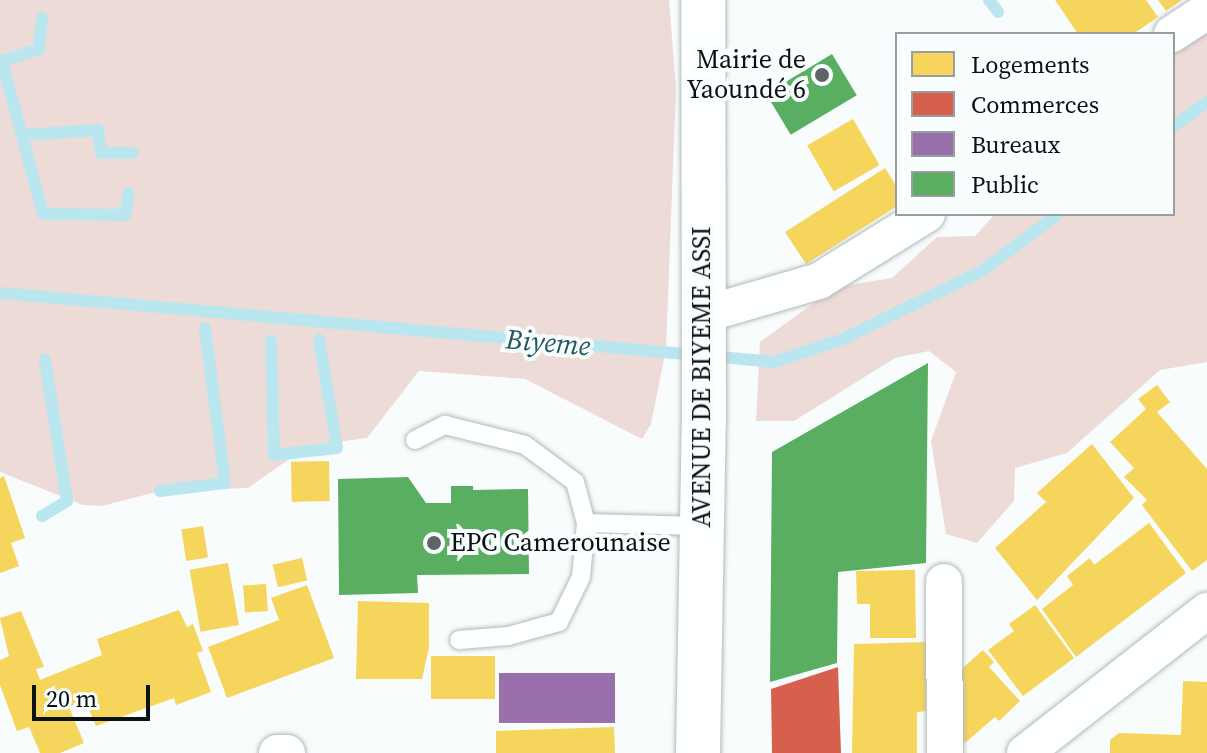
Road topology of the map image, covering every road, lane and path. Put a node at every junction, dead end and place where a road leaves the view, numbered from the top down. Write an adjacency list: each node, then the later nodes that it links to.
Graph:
1 (703, 0): 5 (main road, AVENUE DE BIYEME ASSI)
2 (1207, 11): 3 (street)
3 (1175, 32)
4 (924, 216): 5 (street)
5 (702, 330): 8 (main road, AVENUE DE BIYEME ASSI)
6 (415, 440): 7 (lane)
7 (586, 523): 8 (lane); 11 (lane)
8 (701, 526): 14 (main road, AVENUE DE BIYEME ASSI)
9 (944, 582): 15 (street)
10 (1207, 611): 16 (street)
11 (459, 640)
12 (277, 753): 13 (street)
13 (287, 753)
14 (698, 753)
15 (945, 753)
16 (1025, 753)

